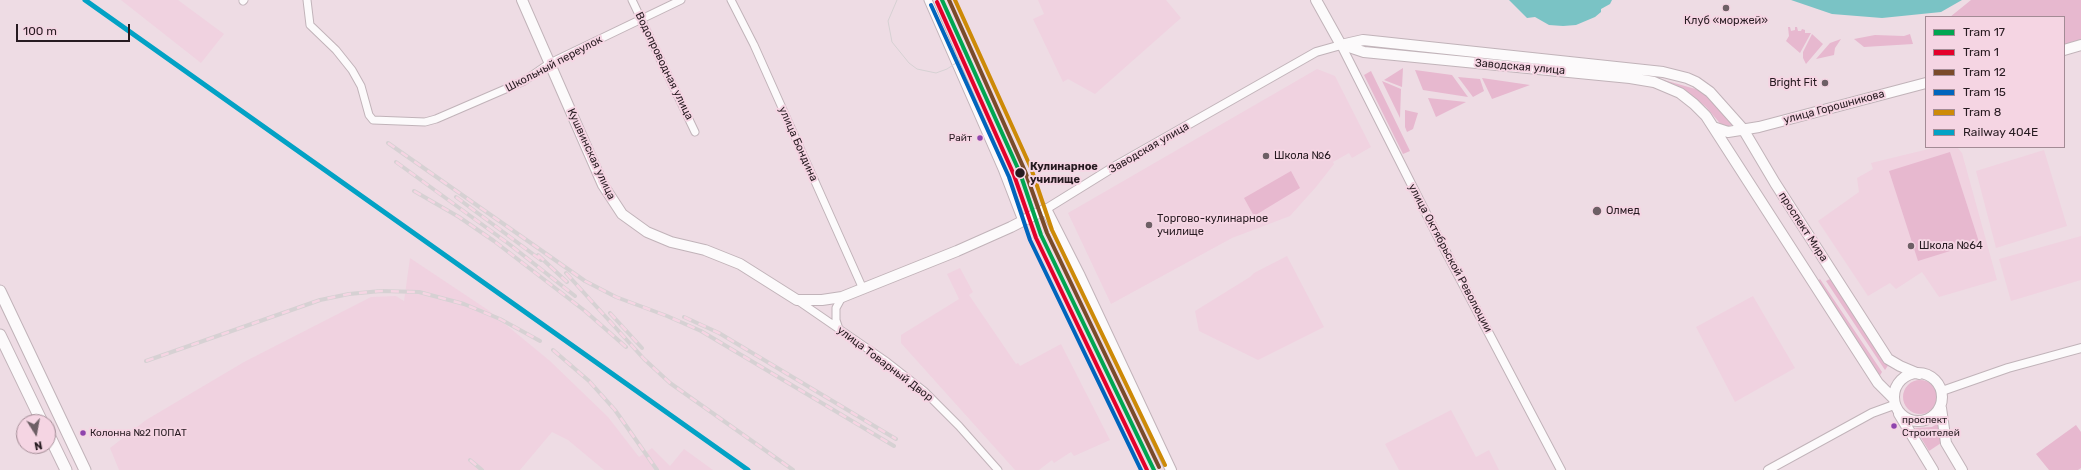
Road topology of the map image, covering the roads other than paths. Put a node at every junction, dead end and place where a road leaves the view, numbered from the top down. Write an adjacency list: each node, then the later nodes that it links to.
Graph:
1 (307, 0): 12 (street, Школьный переулок)
2 (522, 0): 12 (main road, Кушвинская улица)
3 (632, 0): 8 (street, Водопроводная улица)
4 (681, 0): 8 (street, Школьный переулок)
5 (731, 0): 21 (street, улица Бондина)
6 (928, 0): 20 (street)
7 (1316, 0): 9 (main road)
8 (641, 19): 12 (street, Школьный переулок); 18 (street, Водопроводная улица)
9 (1341, 44): 13 (main road, Заводская улица); 15 (main road, Заводская улица); 19 (street, Заводская улица); 38 (street, улица Октябрьской Революции)
10 (2081, 46): 11 (main road)
11 (2065, 50)
12 (550, 63): 24 (main road, Кушвинская улица)
13 (1687, 78): 17 (main road, проспект Мира)
14 (1925, 83): 17 (main road, улица Горошникова)
15 (1694, 104): 16 (main road, проспект Мира)
16 (1713, 127): 17 (main road, улица Горошникова); 30 (main road, проспект Мира)
17 (1743, 129): 28 (main road, проспект Мира)
18 (695, 132)
19 (1046, 209): 20 (main road, Заводская улица); 37 (main road)
20 (1022, 221): 21 (main road, Заводская улица)
21 (863, 289): 23 (main road, Заводская улица)
22 (0, 291): 35 (main road)
23 (842, 297): 24 (main road, Заводская улица); 25 (street)
24 (797, 300): 25 (street, улица Товарный Двор)
25 (839, 329): 36 (street, улица Товарный Двор)
26 (0, 335): 32 (main road)
27 (2081, 348): 29 (street)
28 (1919, 374): 29 (main road); 30 (main road)
29 (1942, 391): 31 (main road)
30 (1894, 404): 31 (main road); 39 (street); 40 (main road, проспект Мира)
31 (1941, 408): 41 (main road)
32 (38, 414)
33 (56, 449): 34 (main road)
34 (66, 470)
35 (85, 470)
36 (998, 470)
37 (1171, 470)
38 (1561, 470)
39 (1768, 470)
40 (1934, 470)
41 (1962, 470)

